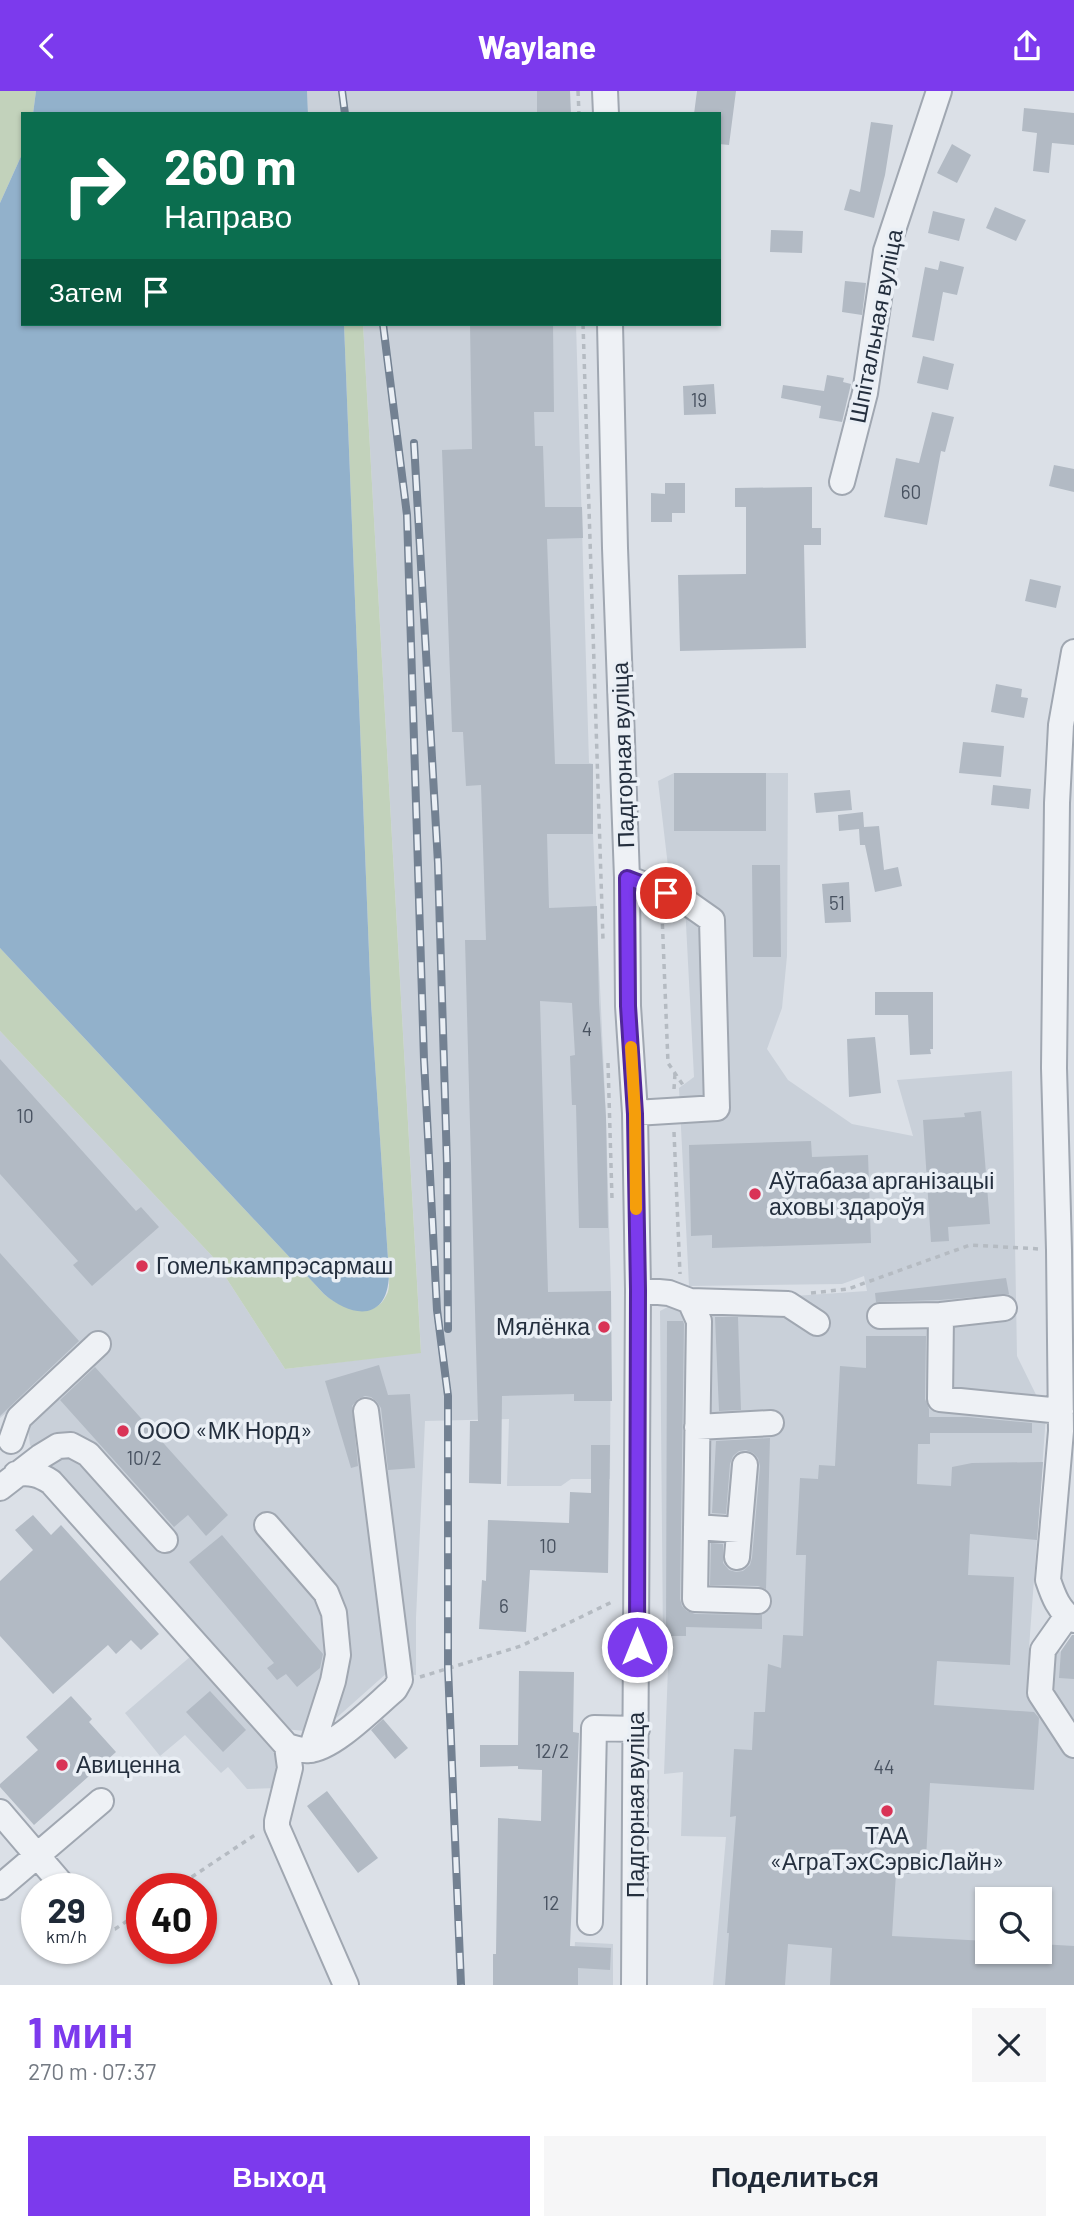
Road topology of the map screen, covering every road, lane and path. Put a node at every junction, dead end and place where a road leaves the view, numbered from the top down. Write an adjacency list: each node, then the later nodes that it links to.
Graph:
1 (578, 91): 4 (path)
2 (605, 91): 5 (street)
3 (939, 91): 8 (street, Шпітальная вуліца)
4 (579, 112)
5 (606, 112)
6 (583, 326): 14 (path)
7 (610, 326): 12 (street, Падгорная вуліца)
8 (842, 481)
9 (1074, 652): 10 (street)
10 (1068, 724): 11 (street)
11 (1065, 802): 16 (street)
12 (627, 878): 19 (street); 20 (street, Падгорная вуліца)
13 (662, 902): 17 (path)
14 (604, 943)
15 (607, 1051): 21 (path)
16 (1064, 1068): 22 (street)
17 (675, 1074): 18 (path); 19 (path)
18 (683, 1085)
19 (673, 1111): 20 (street); 24 (path)
20 (635, 1114): 23 (street, Падгорная вуліца)
21 (612, 1200)
22 (1059, 1250): 25 (path); 30 (street)
23 (638, 1290): 24 (street); 48 (street, Падгорная вуліца)
24 (686, 1290): 29 (street); 35 (street)
25 (800, 1293)
26 (1004, 1308): 27 (street)
27 (941, 1315): 28 (street); 34 (street)
28 (880, 1316)
29 (817, 1323)
30 (1067, 1326): 34 (street)
31 (98, 1345): 36 (street)
32 (366, 1411): 47 (street)
33 (771, 1423): 35 (street)
34 (1065, 1425): 46 (street)
35 (697, 1427): 40 (street)
36 (5, 1435): 38 (street)
37 (745, 1465): 41 (street)
38 (8, 1481): 42 (street); 50 (street)
39 (267, 1525): 50 (street)
40 (696, 1527): 41 (street); 44 (street)
41 (739, 1530): 43 (street)
42 (165, 1540)
43 (737, 1557)
44 (758, 1601)
45 (616, 1613): 47 (path)
46 (1070, 1618): 49 (street)
47 (400, 1683): 50 (street)
48 (637, 1729): 58 (street); 60 (street, Падгорная вуліца)
49 (1074, 1745)
50 (299, 1748): 53 (street)
51 (101, 1801): 54 (street)
52 (0, 1812): 54 (street)
53 (277, 1828): 56 (path); 59 (street)
54 (37, 1855): 55 (street); 57 (street)
55 (52, 1873)
56 (197, 1873)
57 (0, 1887)
58 (590, 1922)
59 (346, 1985)
60 (634, 1985)

